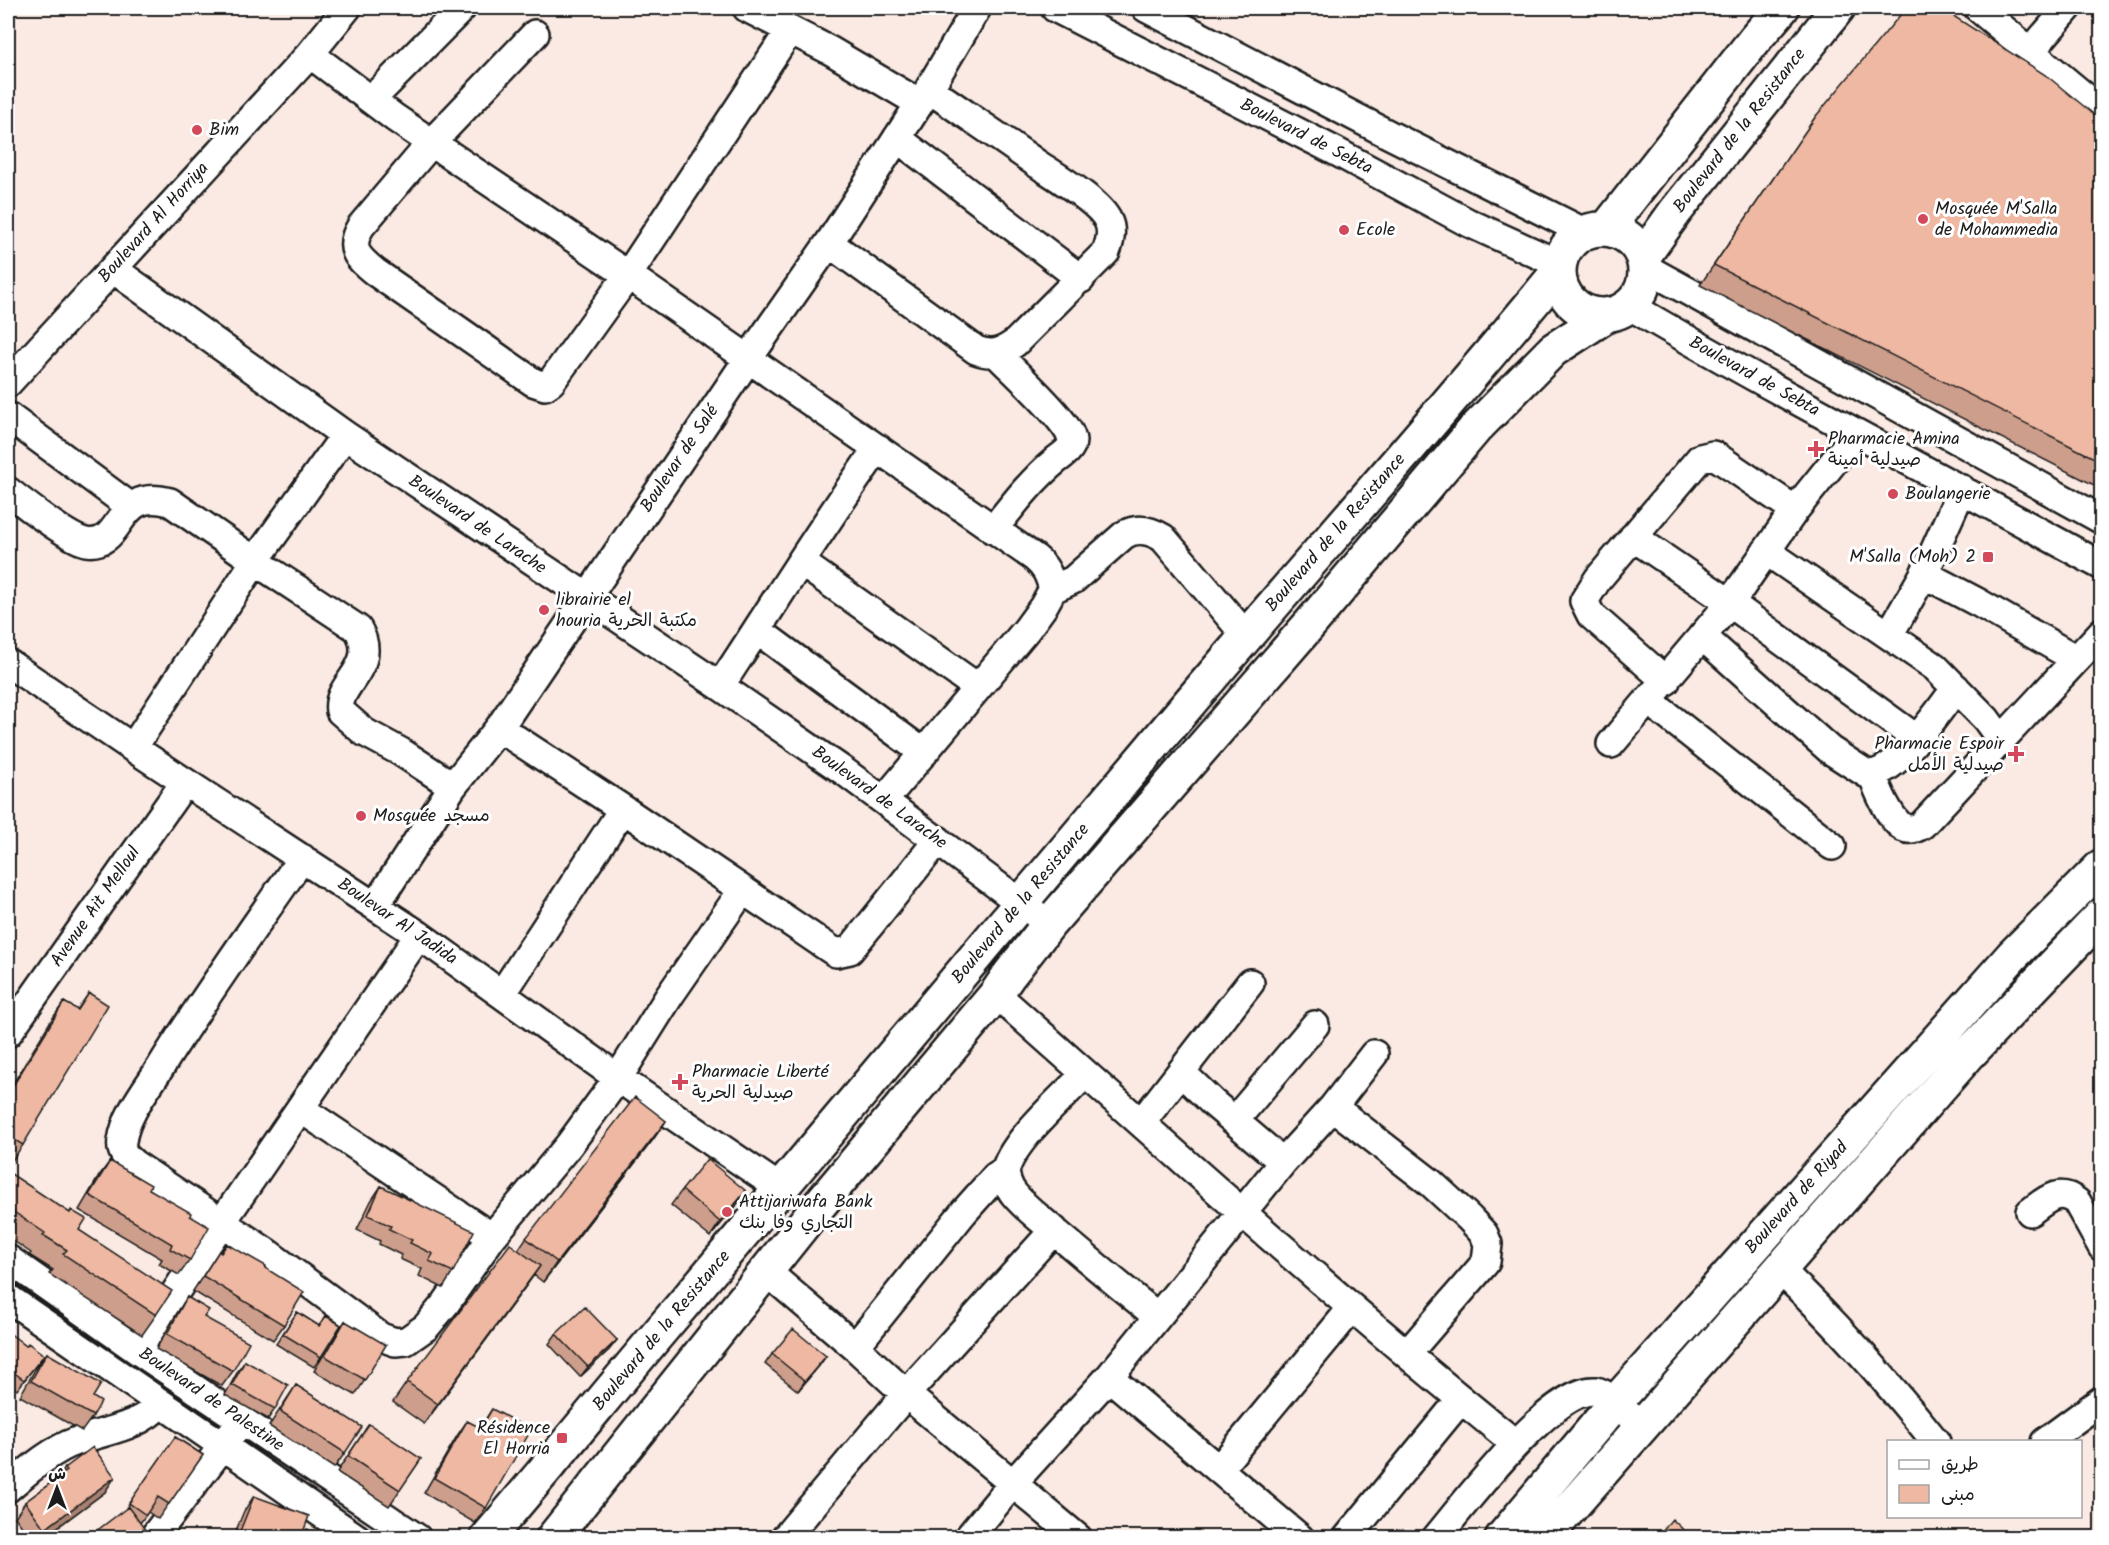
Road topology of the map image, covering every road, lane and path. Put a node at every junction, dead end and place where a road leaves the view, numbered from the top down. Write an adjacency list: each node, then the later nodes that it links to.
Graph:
1 (347, 8): 14 (street, Boulevard Al Horriya)
2 (462, 8): 16 (street)
3 (747, 8): 11 (street)
4 (977, 8): 15 (street, Boulevar de Salé)
5 (1055, 8): 23 (street, Boulevard de Sebta)
6 (1146, 8): 20 (street)
7 (1782, 8): 20 (main road)
8 (1838, 8): 22 (main road, Boulevard de la Resistance)
9 (1978, 8): 13 (street)
10 (2068, 8): 13 (street)
11 (790, 30): 15 (street); 25 (street)
12 (535, 34): 19 (street)
13 (2030, 52): 17 (street)
14 (310, 54): 16 (street); 24 (street, Boulevard Al Horriya)
15 (924, 96): 18 (street, Boulevar de Salé); 26 (street)
16 (371, 100): 19 (street)
17 (2102, 111)
18 (897, 138): 21 (street, Boulevar de Salé); 26 (street)
19 (432, 142): 25 (street); 25 (street)
20 (1596, 230): 22 (main road); 23 (main road)
21 (829, 243): 28 (street); 29 (street, Boulevar de Salé)
22 (1644, 263): 27 (main road); 39 (street)
23 (1559, 268): 27 (main road); 54 (main road, Boulevard de la Resistance)
24 (113, 269): 30 (street, Boulevard Al Horriya); 33 (street, Boulevard de Larache)
25 (628, 275): 29 (street)
26 (1081, 279): 28 (street)
27 (1618, 310): 32 (street, Boulevard de Sebta); 80 (main road, Boulevard de la Resistance)
28 (997, 354): 40 (street)
29 (748, 359): 34 (street); 48 (street, Boulevar de Salé)
30 (8, 383)
31 (8, 416): 37 (street)
32 (1856, 434): 35 (street, Boulevard de Sebta); 38 (street)
33 (345, 435): 43 (street); 48 (street, Boulevard de Larache)
34 (878, 448): 40 (street); 44 (street)
35 (1962, 489): 45 (street, Boulevard de Sebta); 46 (street)
36 (8, 491): 37 (street)
37 (131, 507): 43 (street)
38 (1795, 510): 41 (street); 42 (street)
39 (2102, 520)
40 (993, 530): 47 (street)
41 (1633, 537): 49 (street); 60 (street)
42 (1766, 551): 49 (street); 52 (street)
43 (255, 561): 65 (street); 69 (street)
44 (802, 563): 50 (street); 58 (street)
45 (2102, 566)
46 (1924, 574): 52 (street); 55 (street)
47 (1053, 589): 54 (street); 58 (street)
48 (587, 598): 57 (street, Boulevard de Larache); 61 (street, Boulevar de Salé)
49 (1730, 603): 53 (street); 62 (street)
50 (757, 630): 57 (street); 66 (street)
51 (2102, 632): 55 (street)
52 (1889, 635): 59 (street)
53 (1702, 636): 60 (street); 67 (street)
54 (1247, 637): 77 (main road, Boulevard de la Resistance)
55 (2076, 659): 63 (street)
56 (8, 663): 65 (street, Boulevar Al Jadida)
57 (720, 686): 70 (street, Boulevard de Larache)
58 (977, 687): 66 (street)
59 (1956, 688): 62 (street); 63 (street)
60 (1657, 691): 64 (street); 73 (street)
61 (498, 728): 69 (street, Boulevar de Salé); 71 (street)
62 (1917, 739): 67 (street)
63 (2002, 741): 67 (street)
64 (1611, 744)
65 (133, 748): 68 (street, Boulevar Al Jadida)
66 (924, 753): 70 (street)
67 (1873, 775)
68 (185, 782): 74 (street, Boulevar Al Jadida); 86 (street, Avenue Ait Melloul)
69 (453, 786): 78 (street, Boulevar de Salé)
70 (884, 800): 72 (street, Boulevard de Larache)
71 (623, 809): 76 (street); 83 (street)
72 (938, 840): 76 (street); 77 (street, Boulevard de Larache)
73 (1832, 846)
74 (302, 858): 78 (street, Boulevar Al Jadida); 100 (street)
75 (2102, 866): 117 (main road, Boulevard de Riyad)
76 (742, 891): 90 (street)
77 (1021, 904): 80 (street, Boulevard de Larache); 97 (main road, Boulevard de la Resistance)
78 (375, 906): 81 (street, Boulevar Al Jadida)
79 (2102, 915): 105 (main road, Boulevard de Riyad)
80 (1049, 924): 84 (main road, Boulevard de la Resistance)
81 (419, 935): 83 (street, Boulevar Al Jadida); 92 (street)
82 (1250, 983): 88 (street)
83 (502, 994): 90 (street, Boulevar Al Jadida)
84 (996, 994): 89 (street); 106 (main road, Boulevard de la Resistance)
85 (1315, 1025): 93 (street)
86 (8, 1033)
87 (1374, 1054): 91 (street)
88 (1181, 1072): 93 (street); 94 (street)
89 (1085, 1074): 94 (street); 96 (street)
90 (618, 1078): 97 (street, Boulevar Al Jadida); 102 (street)
91 (1334, 1107): 95 (street); 112 (street)
92 (301, 1109): 100 (street); 102 (street)
93 (1235, 1120): 95 (street)
94 (1141, 1123): 99 (street)
95 (1283, 1162): 99 (street)
96 (1005, 1170): 101 (street); 110 (street)
97 (781, 1189): 131 (main road, Boulevard de la Resistance)
98 (2030, 1212): 103 (street)
99 (1242, 1213): 108 (street); 109 (street)
100 (222, 1222): 102 (street); 111 (street)
101 (1054, 1230): 109 (street); 114 (street)
102 (492, 1237)
103 (2102, 1247)
104 (8, 1259): 111 (street, Boulevard de Palestine)
105 (1780, 1270): 120 (main road, Boulevard de Riyad); 121 (street)
106 (766, 1271): 110 (street); 132 (main road, Boulevard de la Resistance)
107 (8, 1298): 118 (street, Boulevard de Palestine)
108 (1352, 1308): 112 (street); 125 (street)
109 (1157, 1316): 113 (street)
110 (855, 1347): 114 (street)
111 (137, 1350): 119 (street, Boulevard de Palestine)
112 (1407, 1354): 115 (street)
113 (1109, 1377): 125 (street); 127 (street)
114 (906, 1394): 127 (street); 133 (street)
115 (1461, 1399): 123 (street); 137 (street)
116 (2102, 1400): 122 (street)
117 (1616, 1402): 120 (street); 123 (street); 139 (main road, Boulevard de Riyad)
118 (160, 1404): 124 (street, Boulevard de Palestine); 126 (street)
119 (243, 1420): 124 (street); 130 (street, Boulevard de Palestine)
120 (1641, 1427): 140 (main road, Boulevard de Riyad)
121 (1934, 1440)
122 (2048, 1440)
123 (1516, 1444): 138 (street)
124 (223, 1445): 128 (street); 129 (street, Boulevard de Palestine)
125 (1219, 1469): 136 (street)
126 (12, 1478)
127 (1013, 1483): 134 (street); 135 (street)
128 (153, 1538)
129 (357, 1538)
130 (417, 1538)
131 (487, 1538)
132 (553, 1538)
133 (785, 1538)
134 (968, 1538)
135 (1078, 1538)
136 (1300, 1538)
137 (1347, 1538)
138 (1436, 1538)
139 (1502, 1538)
140 (1544, 1538)

